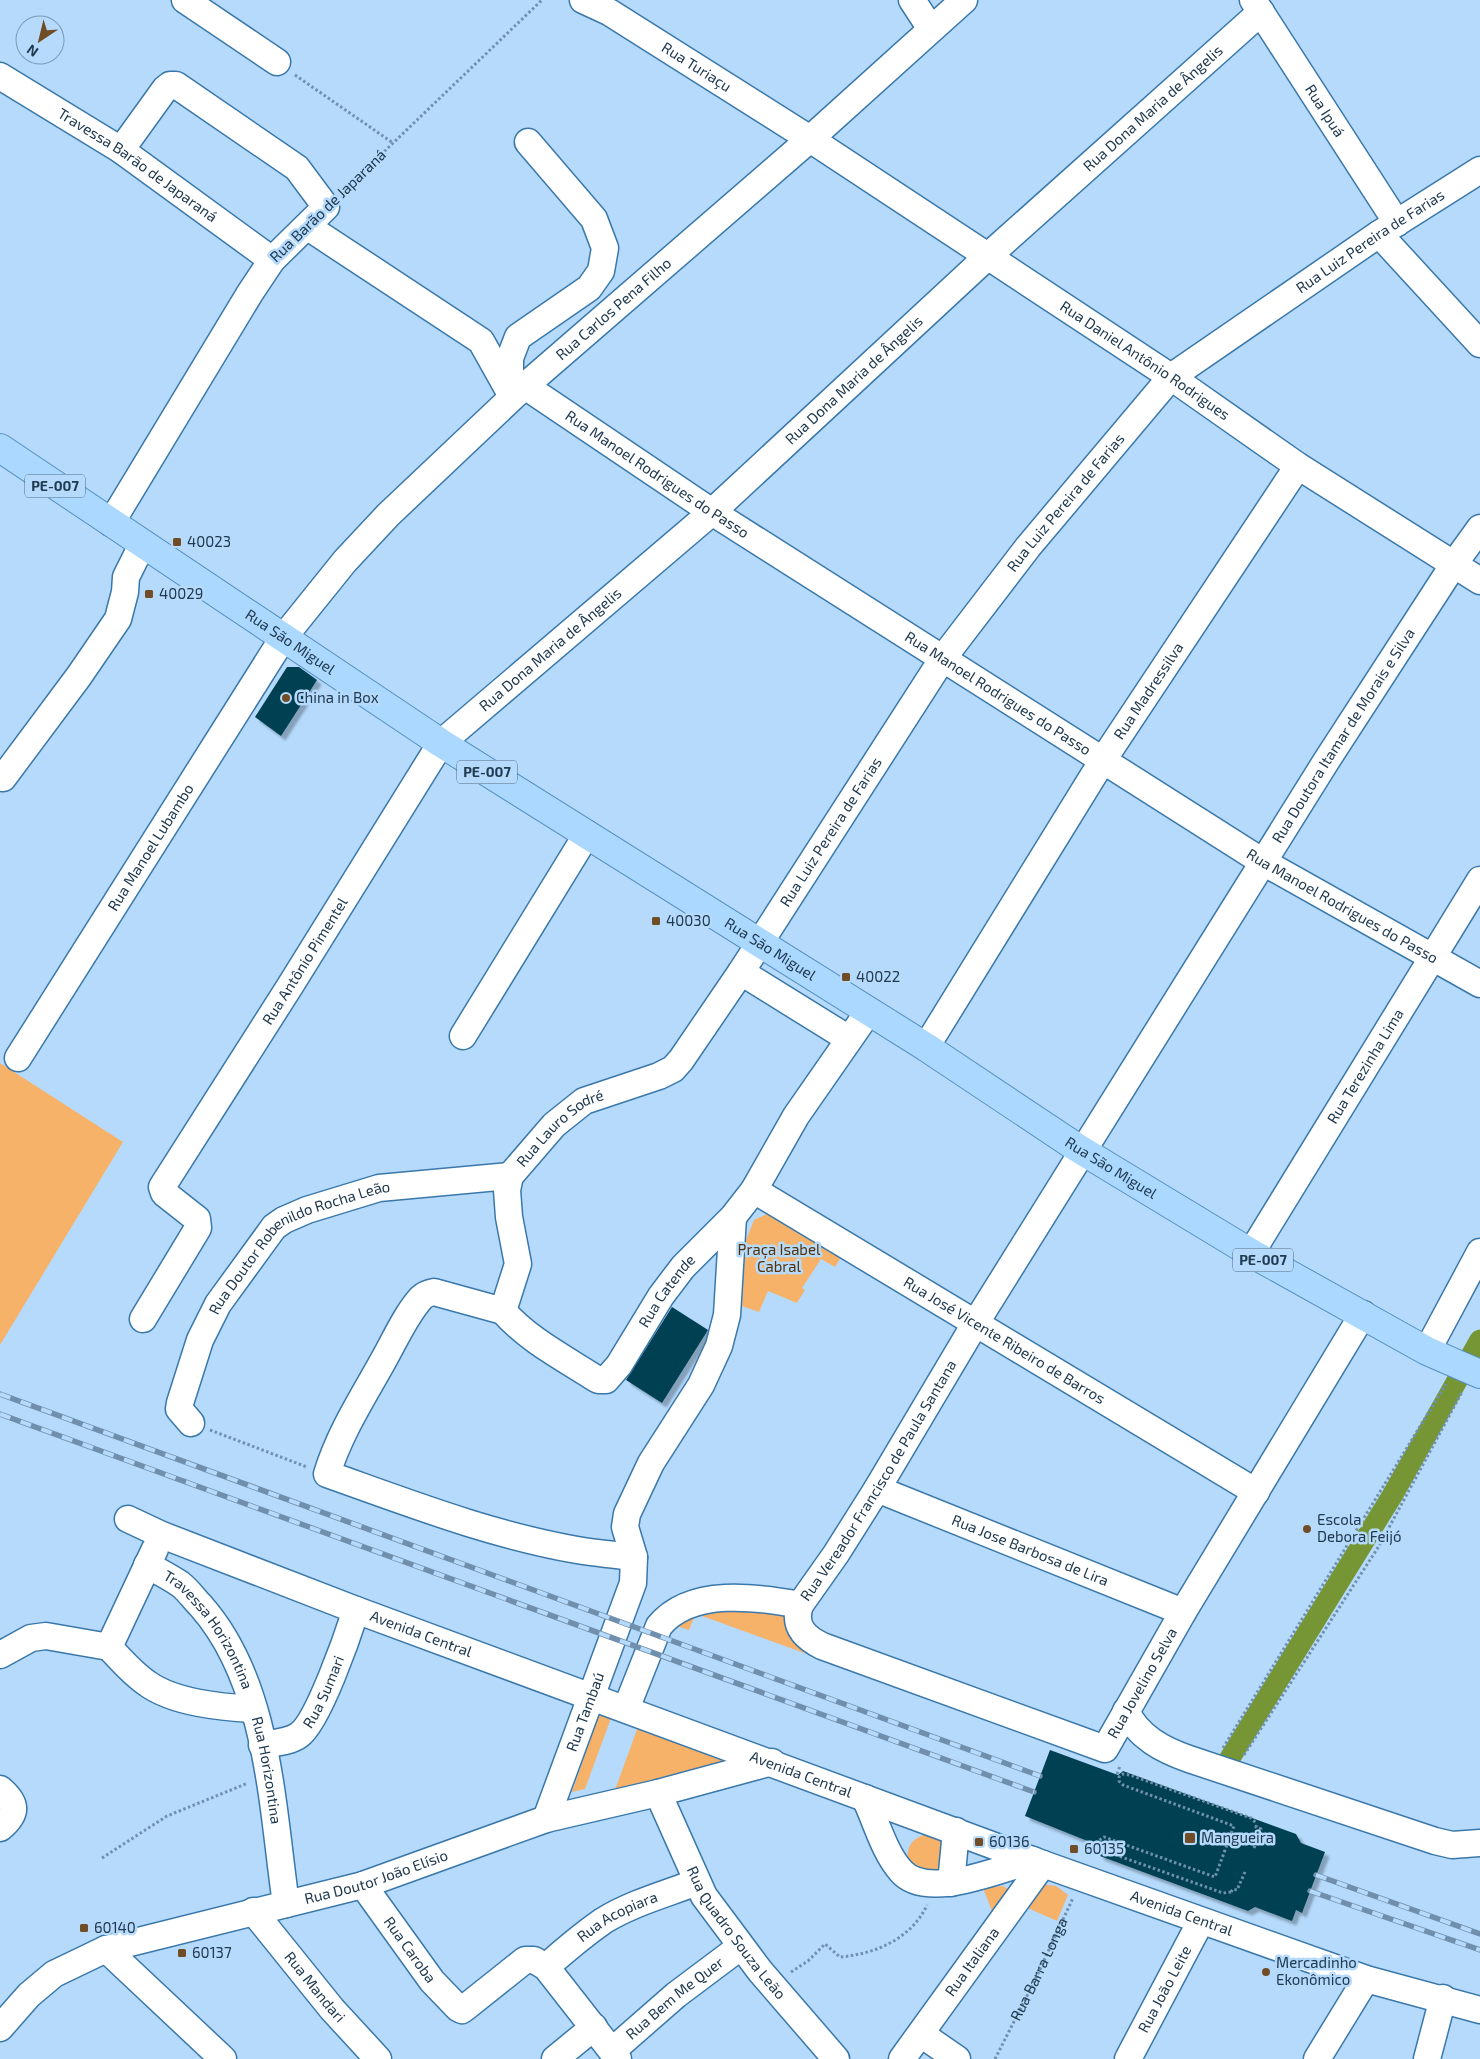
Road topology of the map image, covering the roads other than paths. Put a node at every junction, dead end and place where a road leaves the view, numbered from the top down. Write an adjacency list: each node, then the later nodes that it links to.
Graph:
1 (185, 0): 8 (street)
2 (583, 0): 5 (street, Rua Turiaçu)
3 (912, 0): 7 (street)
4 (963, 0): 7 (street, Rua Carlos Pena Filho)
5 (616, 6): 10 (street, Rua Turiaçu)
6 (1257, 6): 15 (street, Rua Ipuá); 16 (street, Rua Dona Maria de Ângelis)
7 (931, 29): 10 (street, Rua Carlos Pena Filho)
8 (277, 62)
9 (0, 76): 12 (street, Travessa Barão de Japaraná)
10 (810, 139): 16 (street, Rua Daniel Antônio Rodrigues); 20 (street, Rua Carlos Pena Filho)
11 (528, 142): 20 (street)
12 (121, 150): 14 (street, Rua Barão de Japaraná); 17 (street, Travessa Barão de Japaraná)
13 (1480, 170): 15 (street, Rua Luiz Pereira de Farias)
14 (308, 228): 17 (street, Rua Barão de Japaraná); 20 (street, Rua Manoel Rodrigues do Passo)
15 (1388, 229): 18 (street, Rua Ipuá); 19 (street, Rua Luiz Pereira de Farias)
16 (987, 257): 19 (street, Rua Daniel Antônio Rodrigues); 23 (street, Rua Dona Maria de Ângelis)
17 (272, 260): 24 (street, Rua Barão de Japaraná)
18 (1480, 344)
19 (1170, 377): 22 (street, Rua Daniel Antônio Rodrigues); 30 (street, Rua Luiz Pereira de Farias)
20 (518, 392): 23 (street, Rua Manoel Rodrigues do Passo); 29 (street, Rua Carlos Pena Filho)
21 (0, 448): 24 (main road, Rua São Miguel / PE-007)
22 (1298, 466): 27 (street, Rua Daniel Antônio Rodrigues); 32 (street, Rua Madressilva)
23 (712, 512): 30 (street, Rua Manoel Rodrigues do Passo); 31 (street, Rua Dona Maria de Ângelis)
24 (111, 524): 26 (main road, Rua São Miguel / PE-007)
25 (1480, 528): 27 (street, Rua Doutora Itamar de Morais e Silva)
26 (142, 545): 29 (main road, Rua São Miguel / PE-007); 33 (street)
27 (1454, 564): 28 (street, Rua Daniel Antônio Rodrigues); 35 (street, Rua Doutora Itamar de Morais e Silva)
28 (1480, 581)
29 (283, 638): 31 (main road, Rua São Miguel / PE-007); 45 (street, Rua Manoel Lubambo)
30 (943, 658): 32 (street, Rua Manoel Rodrigues do Passo); 37 (street, Rua Luiz Pereira de Farias)
31 (442, 743): 34 (main road, Rua São Miguel / PE-007); 54 (street, Rua Antônio Pimentel)
32 (1103, 760): 35 (street, Rua Manoel Rodrigues do Passo); 44 (street, Rua Madressilva)
33 (3, 778)
34 (588, 834): 37 (main road, Rua São Miguel / PE-007); 42 (street)
35 (1263, 862): 38 (street, Rua Manoel Rodrigues do Passo); 46 (street, Rua Doutora Itamar de Morais e Silva)
36 (1480, 880): 38 (street, Rua Terezinha Lima)
37 (760, 942): 39 (street, Rua Lauro Sodré); 41 (main road, Rua São Miguel / PE-007)
38 (1432, 958): 40 (street, Rua Manoel Rodrigues do Passo); 51 (street, Rua Terezinha Lima)
39 (741, 972): 43 (street); 47 (street, Rua Lauro Sodré)
40 (1480, 984)
41 (869, 1011): 43 (street, Rua Catende); 44 (main road, Rua São Miguel / PE-007)
42 (463, 1036)
43 (849, 1040): 48 (street, Rua Catende)
44 (926, 1047): 46 (main road, Rua São Miguel / PE-007)
45 (18, 1058)
46 (1082, 1150): 51 (main road, Rua São Miguel / PE-007); 55 (street, Rua Vereador Francisco de Paula Santana)
47 (510, 1176): 52 (street, Rua Lauro Sodré); 58 (street, Rua Doutor Robenildo Rocha Leão)
48 (754, 1190): 49 (street, Rua Catende); 55 (street, Rua José Vicente Ribeiro de Barros)
49 (733, 1217): 52 (street, Rua Catende); 63 (street)
50 (1480, 1252): 56 (street)
51 (1251, 1253): 53 (main road, Rua São Miguel / PE-007)
52 (503, 1311): 63 (street)
53 (1363, 1314): 56 (main road, Rua São Miguel / PE-007); 60 (street, Rua Jovelino Selva)
54 (143, 1319)
55 (975, 1324): 59 (street, Rua Vereador Francisco de Paula Santana); 60 (street, Rua José Vicente Ribeiro de Barros)
56 (1427, 1351): 57 (main road, Rua São Miguel / PE-007)
57 (1467, 1369)
58 (191, 1423)
59 (878, 1489): 65 (street, Rua Vereador Francisco de Paula Santana); 67 (street, Rua Jose Barbosa de Lira)
60 (1256, 1492): 67 (street, Rua Jovelino Selva)
61 (128, 1518): 62 (street, Avenida Central)
62 (162, 1535): 64 (street); 66 (street, Avenida Central)
63 (634, 1557): 70 (street, Rua Tambaú)
64 (147, 1565): 68 (street); 72 (street, Travessa Horizontina)
65 (800, 1605): 71 (street, Rua Vereador Francisco de Paula Santana); 73 (street, Rua Jovelino Selva)
66 (356, 1610): 70 (street, Avenida Central); 74 (street, Rua Sumari)
67 (1183, 1612): 73 (street, Rua Jovelino Selva)
68 (109, 1646): 69 (street); 72 (street, Rua Horizontina)
69 (0, 1655)
70 (590, 1696): 71 (street, Avenida Central); 79 (street, Rua Tambaú)
71 (626, 1709): 75 (street, Avenida Central)
72 (254, 1710): 74 (street, Rua Horizontina)
73 (1126, 1711): 82 (street)
74 (262, 1745): 87 (street, Rua Horizontina)
75 (772, 1762): 77 (street, Rua Doutor João Elísio); 78 (street, Avenida Central)
76 (0, 1789): 80 (street)
77 (658, 1793): 79 (street, Rua Doutor João Elísio); 84 (street, Rua Quadro Souza Leão)
78 (865, 1798): 81 (street, Avenida Central); 85 (street)
79 (546, 1819): 86 (street, Rua Doutor João Elísio)
80 (0, 1828)
81 (956, 1831): 83 (street, Avenida Central); 85 (street)
82 (1480, 1843)
83 (1038, 1862): 85 (street); 89 (street, Avenida Central); 98 (street, Rua Italiana)
84 (697, 1882): 90 (street, Rua Quadro Souza Leão); 92 (street, Rua Acopiara)
85 (939, 1884)
86 (363, 1885): 87 (street, Rua Doutor João Elísio); 92 (street, Rua Caroba)
87 (286, 1904): 88 (street, Rua Doutor João Elísio)
88 (253, 1912): 91 (street, Rua Doutor João Elísio); 101 (street, Rua Mandari)
89 (1201, 1921): 93 (street, Avenida Central); 106 (street, Rua João Leite)
90 (740, 1947): 99 (street, Rua Bem Me Quer); 103 (street, Rua Quadro Souza Leão)
91 (106, 1949): 97 (street, Rua Doutor João Elísio); 100 (street)
92 (542, 1965): 96 (street)
93 (1366, 1980): 94 (street, Avenida Central); 107 (street)
94 (1443, 1998): 95 (street, Avenida Central); 108 (street)
95 (1480, 2010)
96 (594, 2027): 99 (street); 102 (street)
97 (0, 2028)
98 (921, 2034): 104 (street, Rua Italiana); 105 (street)
99 (615, 2055)
100 (223, 2059)
101 (378, 2059)
102 (555, 2059)
103 (836, 2059)
104 (902, 2059)
105 (957, 2059)
106 (1128, 2059)
107 (1317, 2059)
108 (1427, 2059)

